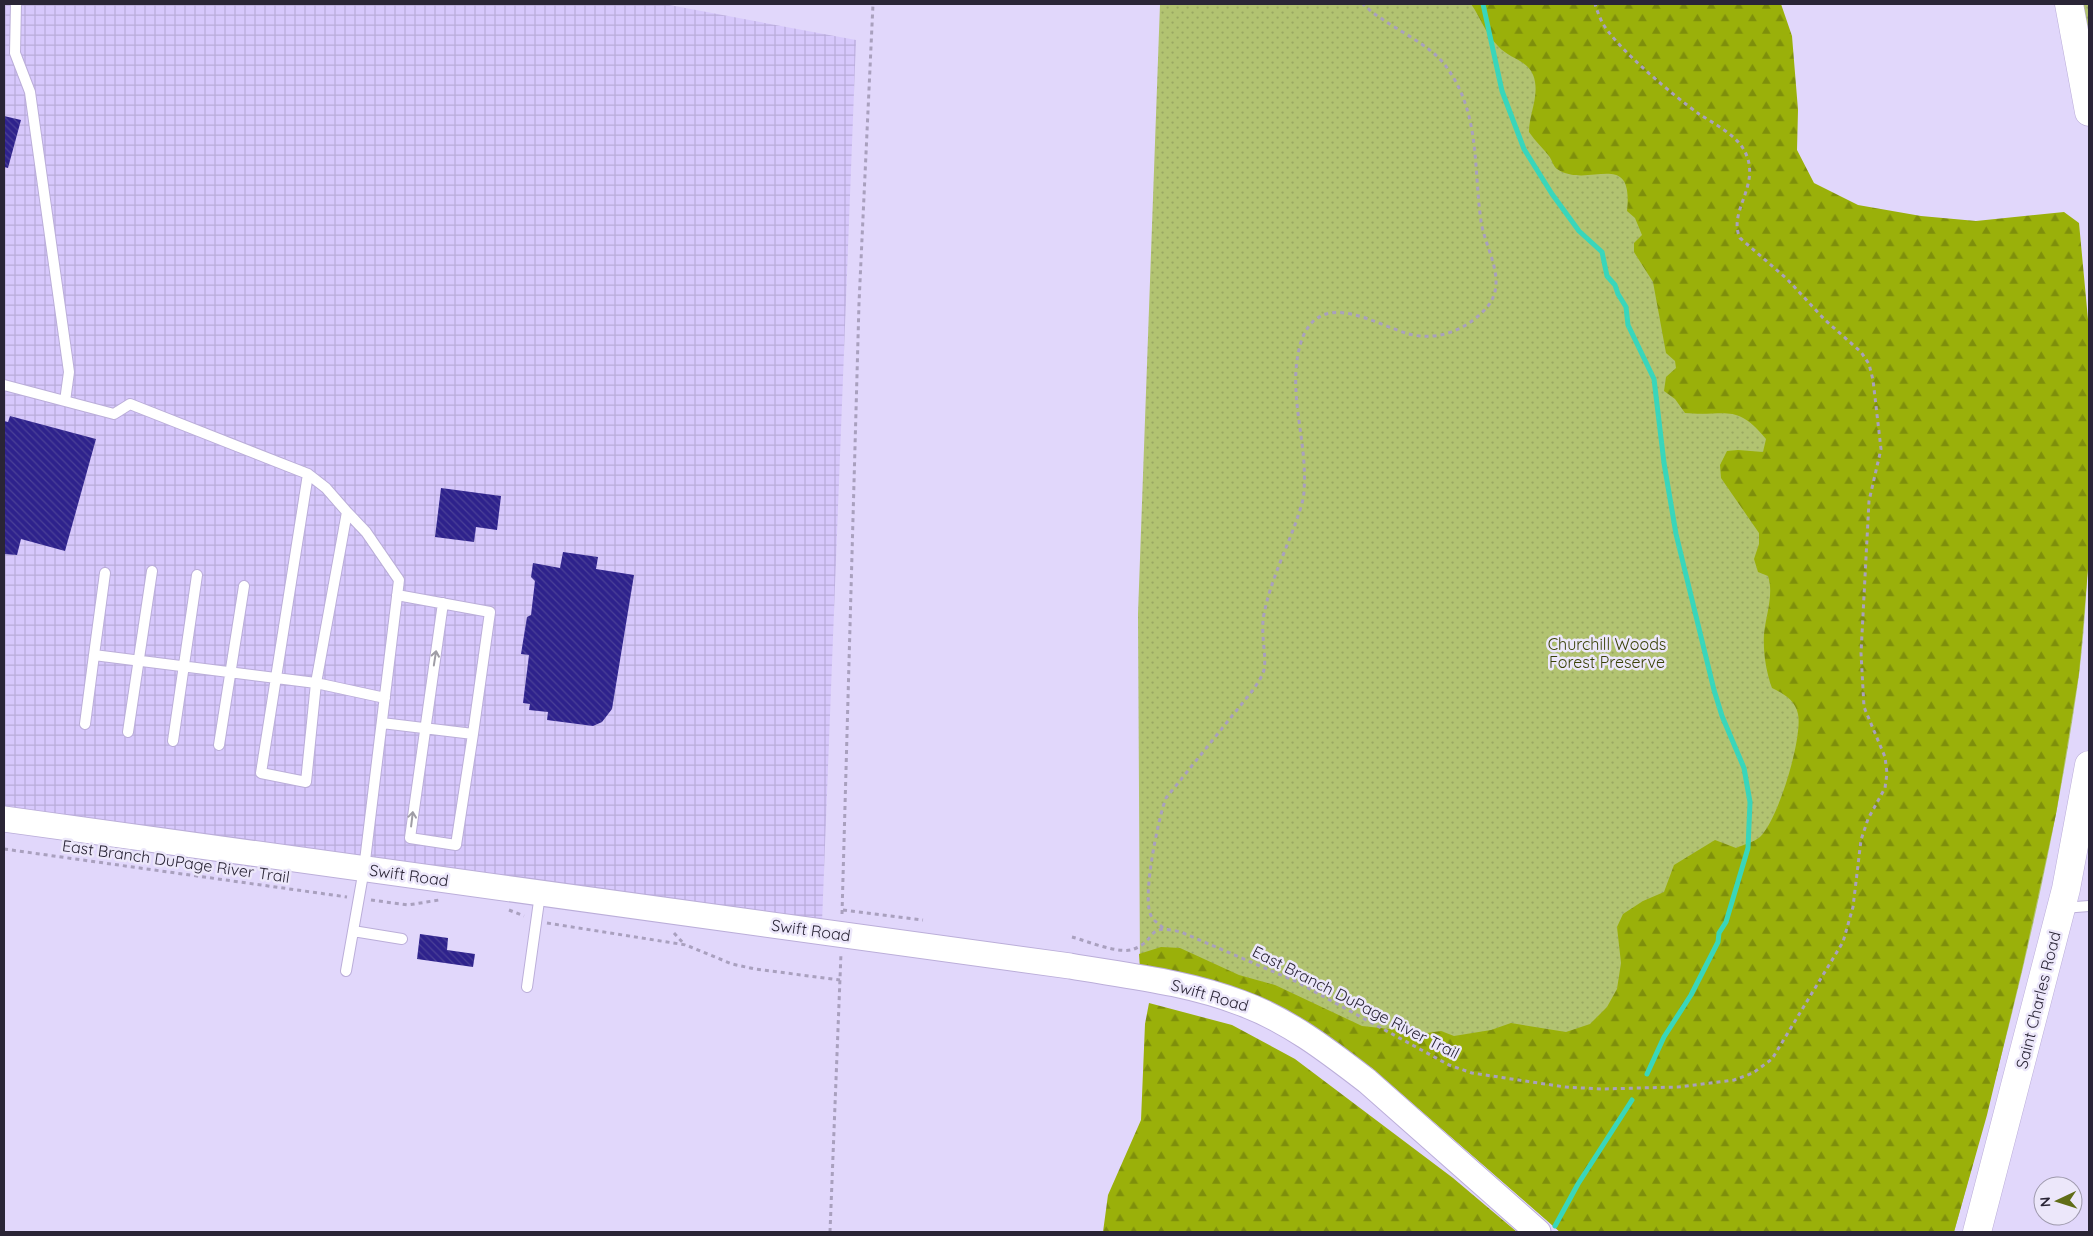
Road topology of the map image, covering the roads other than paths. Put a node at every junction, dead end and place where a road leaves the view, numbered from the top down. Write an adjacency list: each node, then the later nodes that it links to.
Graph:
1 (16, 4): 5 (lane)
2 (2069, 6): 3 (main road)
3 (2089, 112)
4 (4, 385): 5 (lane)
5 (66, 401): 6 (lane)
6 (308, 474): 7 (lane); 18 (lane)
7 (347, 512): 12 (lane); 19 (lane)
8 (152, 571): 15 (lane)
9 (105, 574): 14 (lane)
10 (197, 575): 16 (lane)
11 (244, 586): 17 (lane)
12 (398, 595): 13 (lane); 20 (lane)
13 (443, 603): 23 (lane, one-way to 13); 25 (lane)
14 (94, 655): 15 (lane); 22 (lane)
15 (138, 661): 16 (lane); 24 (lane)
16 (184, 667): 17 (lane); 26 (lane)
17 (231, 673): 18 (lane); 27 (lane)
18 (276, 679): 19 (lane); 19 (lane)
19 (316, 684): 20 (lane)
20 (385, 698): 21 (lane)
21 (382, 723): 23 (lane); 30 (lane)
22 (85, 724)
23 (424, 727): 25 (lane); 25 (lane, one-way to 23)
24 (128, 732)
25 (473, 734)
26 (173, 741)
27 (219, 745)
28 (2089, 765): 33 (main road, Saint Charles Road)
29 (4, 819): 30 (street, Swift Road)
30 (364, 869): 31 (street, Swift Road); 34 (lane)
31 (540, 894): 37 (lane); 38 (street, Swift Road)
32 (2089, 906): 33 (lane)
33 (2062, 908): 39 (main road, Saint Charles Road)
34 (353, 931): 35 (lane); 36 (lane)
35 (402, 939)
36 (346, 970)
37 (527, 986)
38 (1538, 1232)
39 (1977, 1232)

